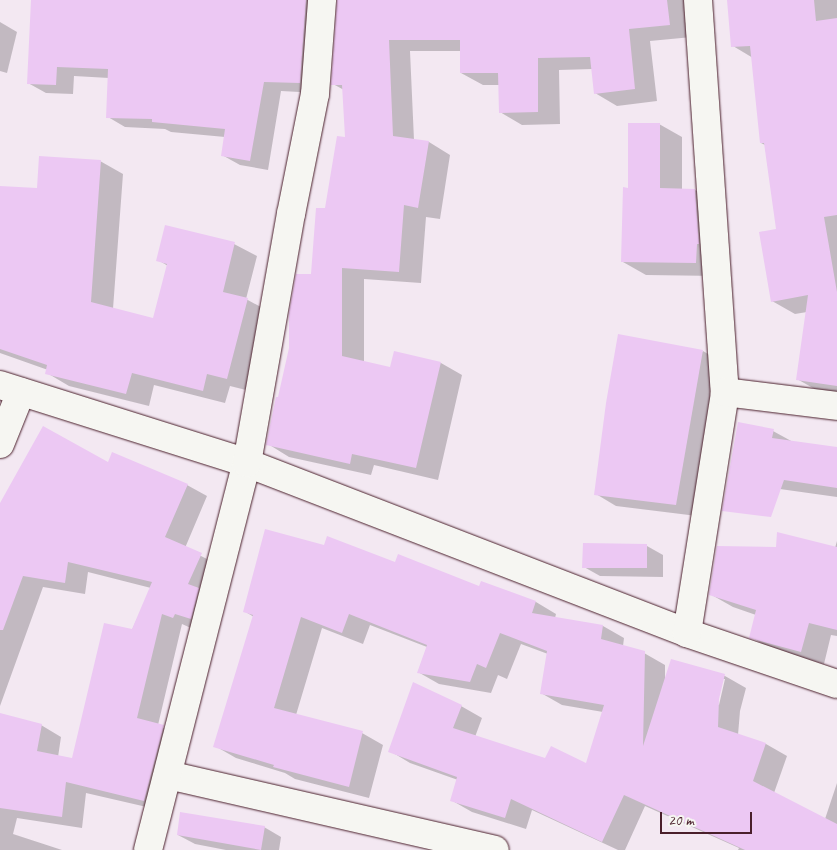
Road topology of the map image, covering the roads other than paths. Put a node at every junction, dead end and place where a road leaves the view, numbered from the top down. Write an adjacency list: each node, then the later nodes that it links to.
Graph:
1 (322, 0): 7 (street)
2 (698, 0): 4 (street)
3 (11, 388): 6 (street); 7 (street)
4 (725, 392): 5 (street); 8 (street)
5 (837, 406)
6 (0, 444)
7 (247, 463): 8 (street); 10 (street)
8 (687, 633): 9 (street)
9 (837, 684)
10 (168, 775): 11 (street); 12 (street)
11 (148, 850)
12 (495, 850)

